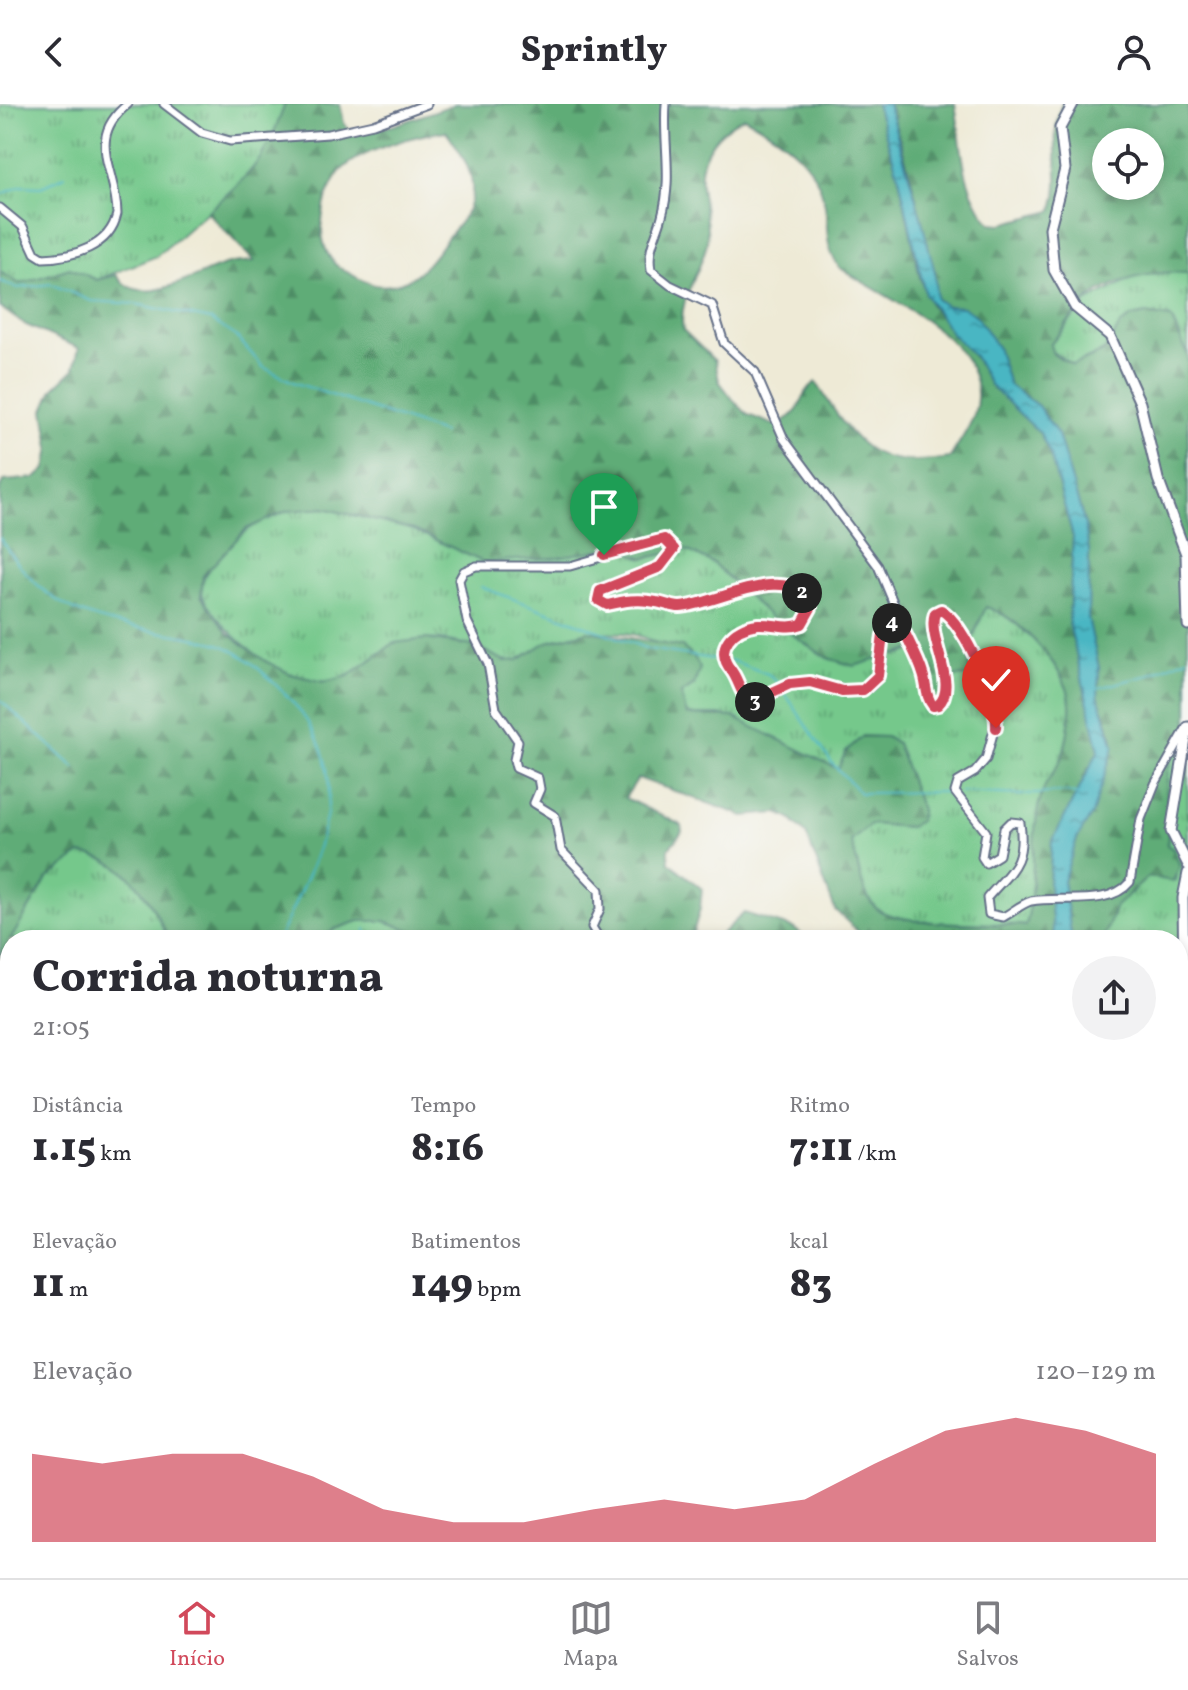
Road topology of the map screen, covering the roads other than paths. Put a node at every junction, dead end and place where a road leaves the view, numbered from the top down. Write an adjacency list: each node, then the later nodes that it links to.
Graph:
1 (128, 104): 6 (street)
2 (164, 104): 3 (street)
3 (427, 104)
4 (666, 104): 7 (street)
5 (1073, 104): 8 (street)
6 (0, 208)
7 (901, 624): 9 (street); 12 (street)
8 (1188, 625)
9 (1188, 726): 10 (street)
10 (1188, 865)
11 (1188, 873): 13 (street)
12 (594, 930)
13 (1183, 930)

